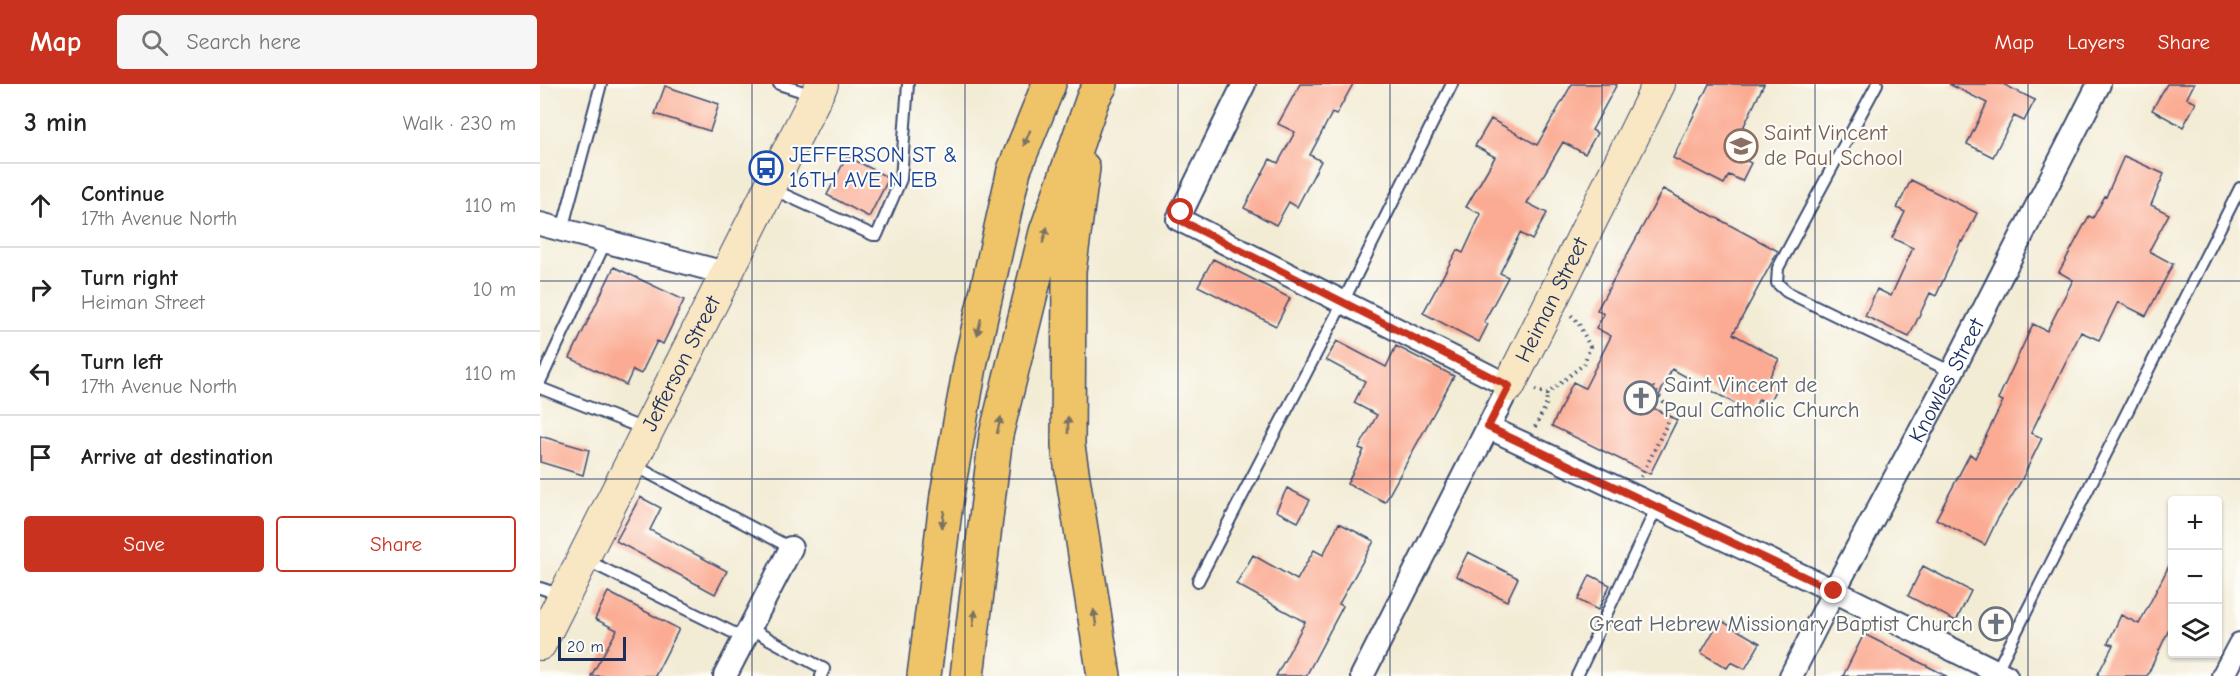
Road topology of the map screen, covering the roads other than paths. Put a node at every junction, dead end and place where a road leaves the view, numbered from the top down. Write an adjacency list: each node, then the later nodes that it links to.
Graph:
1 (601, 84): 15 (lane)
2 (779, 84): 10 (lane)
3 (908, 84): 12 (lane)
4 (1049, 84): 38 (highway, one-way to 38)
5 (1244, 84): 18 (street)
6 (1452, 84): 18 (lane)
7 (1659, 84): 22 (main road, Heiman Street)
8 (1877, 84): 19 (lane)
9 (2099, 84): 19 (street, Knowles Street)
10 (819, 90): 12 (main road, Jefferson Street)
11 (1097, 91): 39 (highway, one-way to 11); 40 (highway, one-way to 11)
12 (769, 188): 17 (main road, Jefferson Street)
13 (2240, 188): 36 (lane)
14 (540, 224): 15 (street)
15 (562, 230): 16 (street)
16 (606, 241): 17 (street); 20 (lane)
17 (725, 273): 24 (main road, Jefferson Street)
18 (1343, 302): 22 (street); 29 (lane)
19 (1952, 372): 30 (street, Knowles Street)
20 (540, 382)
21 (540, 388): 24 (lane)
22 (1520, 388): 23 (street, Heiman Street)
23 (1488, 427): 26 (street); 41 (street, Heiman Street)
24 (647, 430): 25 (main road, Jefferson Street)
25 (630, 464): 27 (lane); 28 (main road, Jefferson Street)
26 (1657, 507): 30 (street); 42 (lane)
27 (791, 548): 32 (street)
28 (583, 558): 31 (main road, Jefferson Street); 32 (lane)
29 (1198, 581)
30 (1834, 591): 36 (street); 43 (street, Knowles Street)
31 (552, 592): 33 (main road, Jefferson Street)
32 (747, 633): 35 (street); 37 (lane)
33 (540, 644)
34 (2240, 645): 44 (street)
35 (728, 675)
36 (1999, 675)
37 (821, 676)
38 (924, 676)
39 (967, 676)
40 (1104, 676)
41 (1362, 676)
42 (1577, 676)
43 (1791, 676)
44 (2223, 676)

